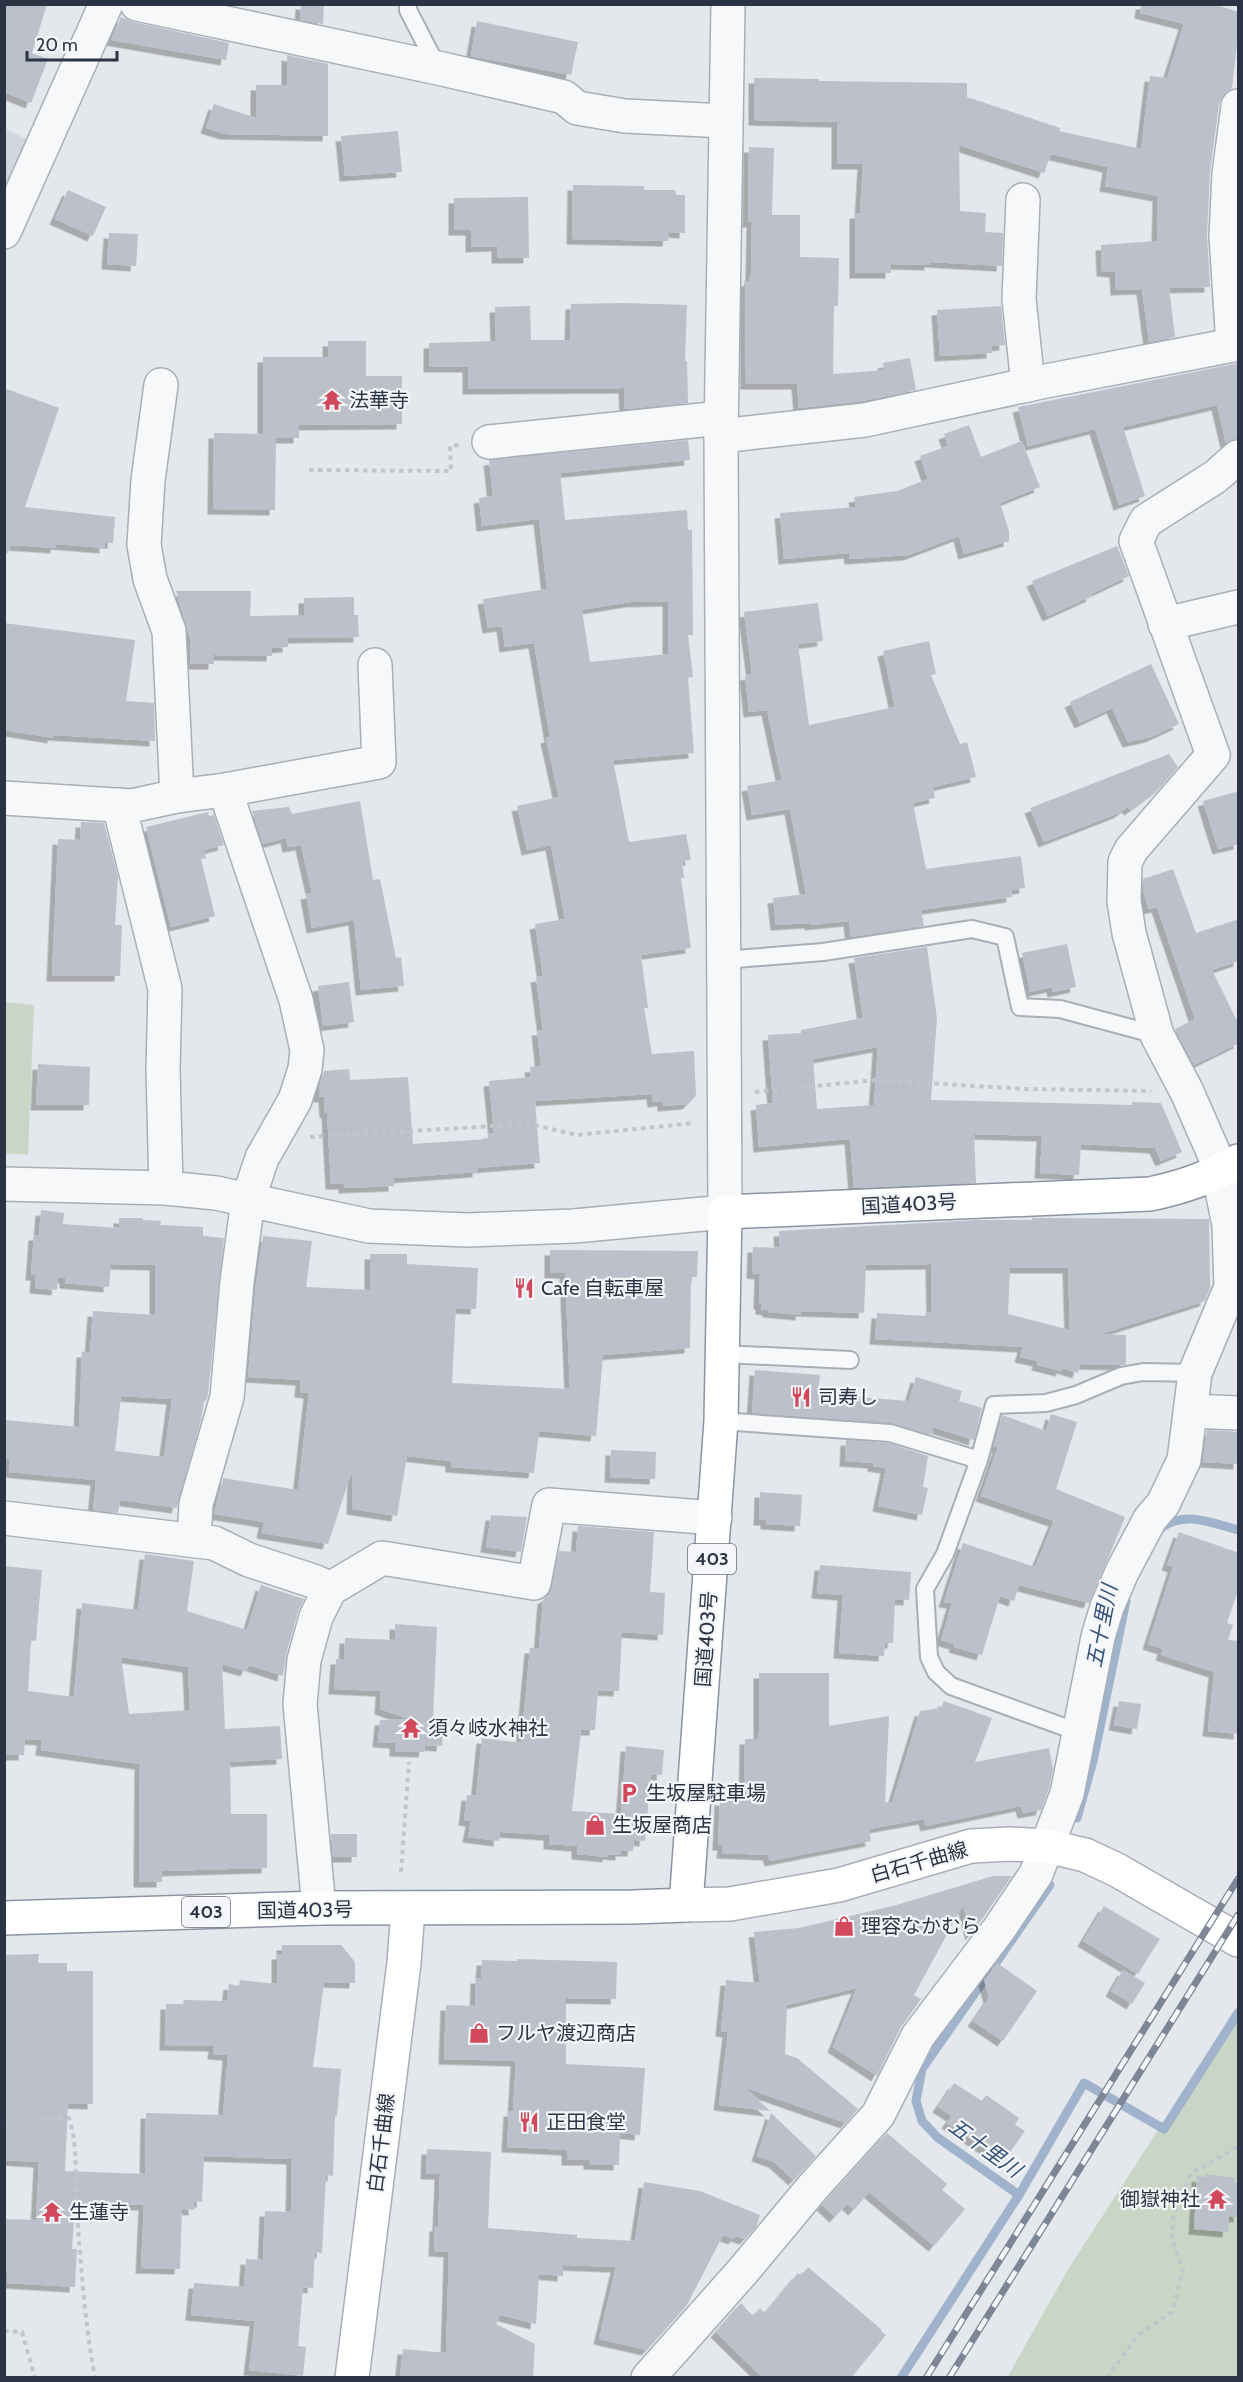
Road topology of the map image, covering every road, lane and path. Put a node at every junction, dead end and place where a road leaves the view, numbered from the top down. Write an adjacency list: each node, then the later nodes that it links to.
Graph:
1 (106, 4): 9 (street)
2 (137, 4): 5 (street)
3 (728, 4): 7 (street)
4 (410, 10): 5 (lane)
5 (438, 68): 7 (street)
6 (1239, 106): 10 (street)
7 (725, 121): 13 (street)
8 (1023, 200): 12 (street)
9 (4, 232)
10 (1236, 344): 12 (street)
11 (161, 385): 21 (street)
12 (1028, 385): 13 (street)
13 (721, 427): 14 (street); 24 (street)
14 (489, 442): 16 (path)
15 (1239, 458): 18 (street)
16 (309, 470)
17 (1239, 607): 18 (street)
18 (1165, 624): 25 (street)
19 (375, 666): 20 (street)
20 (225, 790): 21 (street); 28 (street)
21 (177, 796): 23 (street)
22 (4, 798): 23 (street)
23 (119, 805): 31 (street)
24 (723, 960): 25 (lane); 27 (street)
25 (1157, 1035): 26 (street)
26 (1187, 1092): 27 (path); 29 (street)
27 (724, 1108): 28 (path); 33 (street)
28 (273, 1140): 32 (street)
29 (1229, 1167): 33 (main road, 国道403号); 36 (street)
30 (4, 1184): 31 (street)
31 (166, 1188): 32 (street)
32 (248, 1200): 33 (street); 43 (street)
33 (725, 1212): 34 (main road, 国道403号 / 403)
34 (723, 1354): 35 (lane); 39 (main road, 国道403号 / 403)
35 (850, 1360)
36 (1195, 1373): 37 (street); 40 (lane)
37 (1191, 1411): 38 (street); 45 (street)
38 (1239, 1413)
39 (721, 1421): 40 (lane); 42 (main road, 国道403号 / 403)
40 (979, 1460): 45 (lane)
41 (4, 1518): 43 (street)
42 (715, 1518): 44 (street); 49 (main road, 国道403号 / 403)
43 (194, 1540): 44 (street)
44 (330, 1589): 50 (street)
45 (1078, 1732): 47 (street)
46 (410, 1762): 48 (path)
47 (1047, 1846): 49 (main road, 白石千曲線); 53 (main road, 白石千曲線); 60 (street)
48 (401, 1872)
49 (686, 1905): 51 (main road, 国道403号 / 403)
50 (319, 1908): 51 (main road, 国道403号 / 403); 52 (main road, 国道403号 / 403)
51 (408, 1908): 59 (main road, 白石千曲線)
52 (4, 1918)
53 (1239, 1940)
54 (4, 2121): 58 (path)
55 (1239, 2147): 61 (path)
56 (4, 2331): 57 (path)
57 (34, 2378)
58 (95, 2378)
59 (352, 2378)
60 (648, 2378)
61 (1107, 2378)

